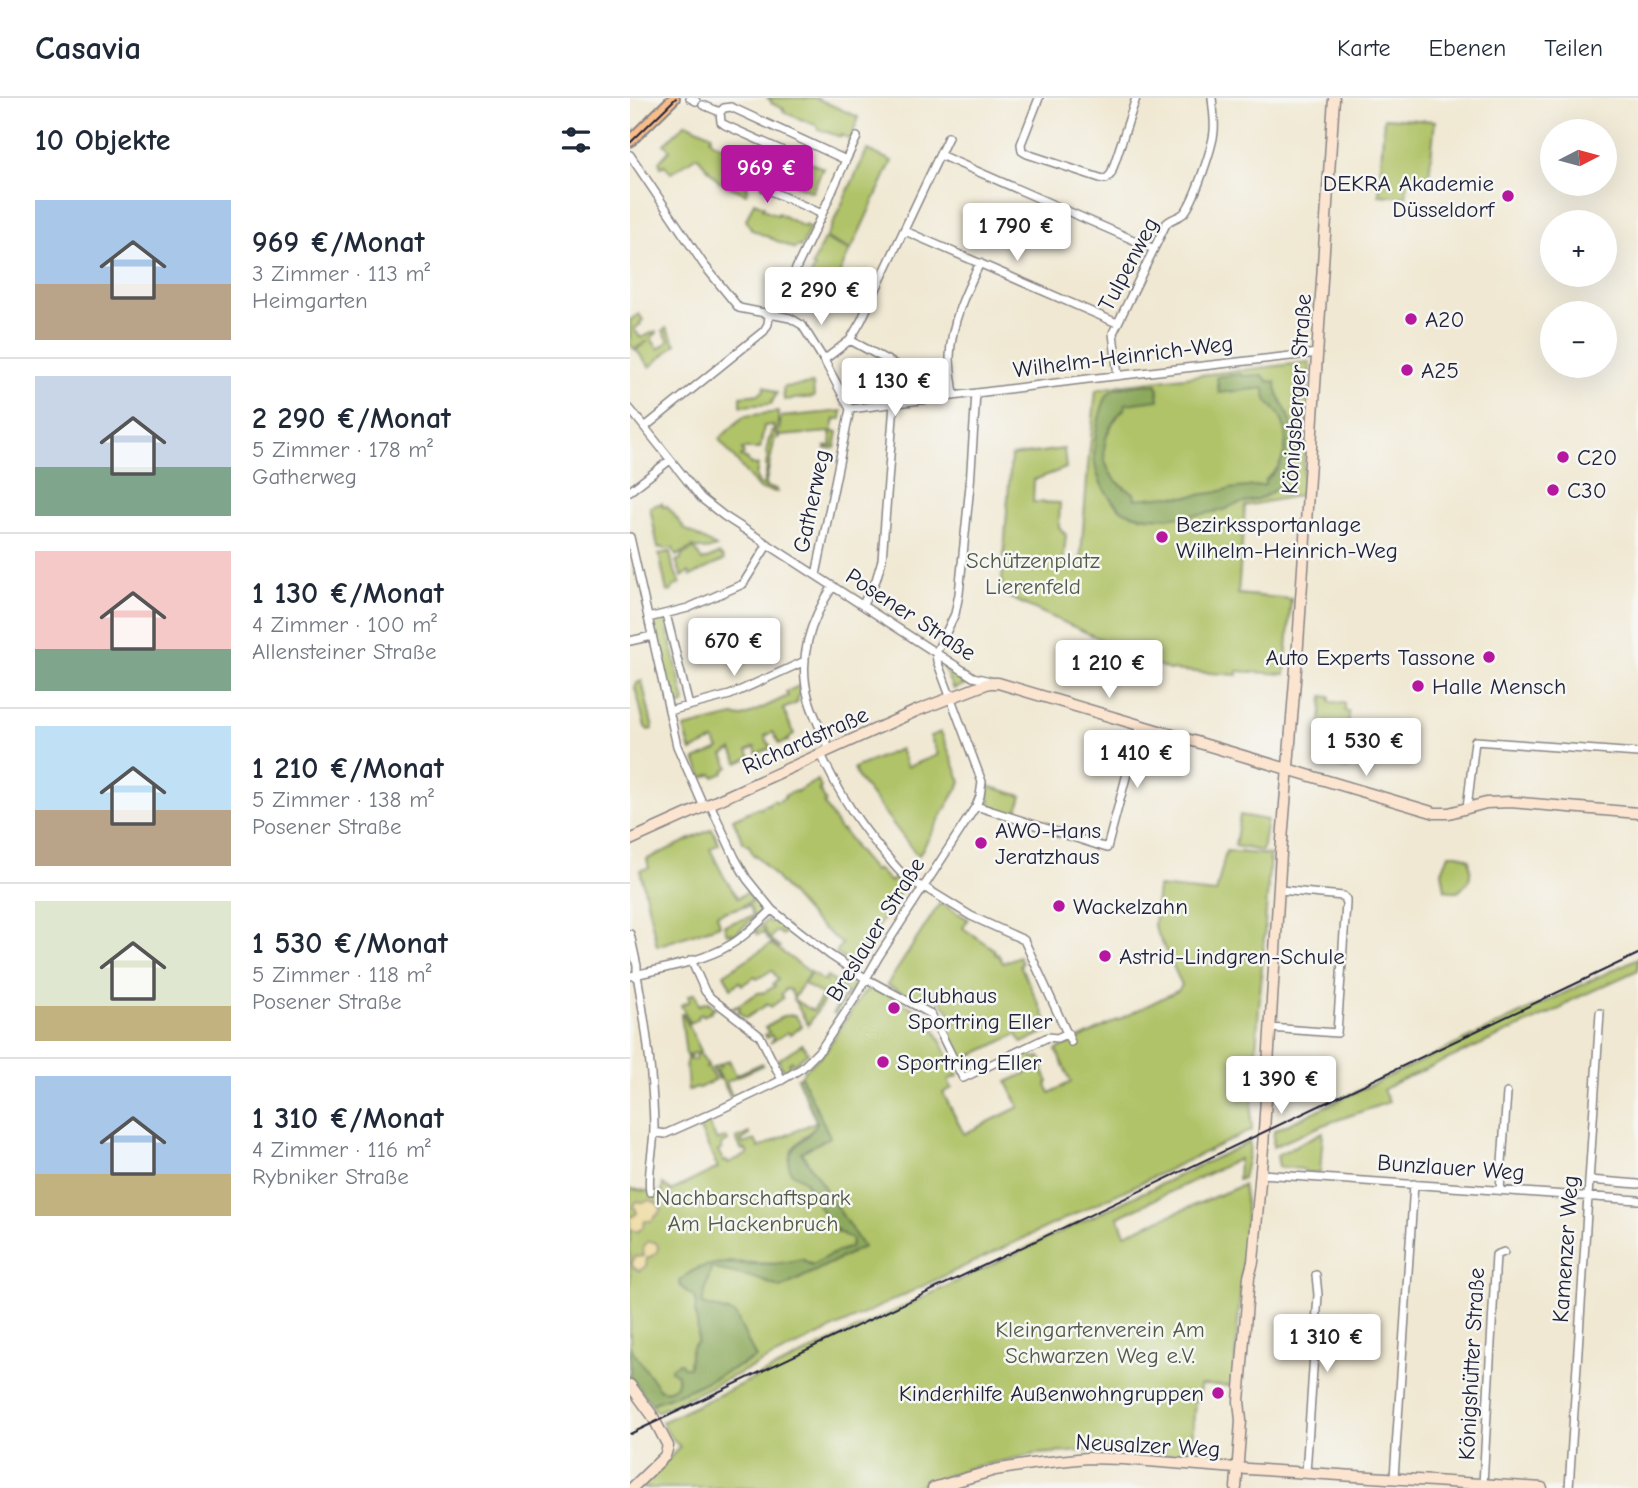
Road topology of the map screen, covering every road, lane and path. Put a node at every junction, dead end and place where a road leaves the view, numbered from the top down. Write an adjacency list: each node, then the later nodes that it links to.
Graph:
1 (674, 98): 11 (main road)
2 (1039, 98): 3 (street)
3 (1136, 98)
4 (1212, 98): 18 (street, Tulpenweg)
5 (1335, 98): 23 (street, Königsberger Straße)
6 (696, 101): 7 (street)
7 (720, 112): 8 (street); 12 (street)
8 (788, 134): 12 (street); 15 (street)
9 (857, 137): 15 (street)
10 (948, 137): 14 (street)
11 (630, 141)
12 (781, 150): 16 (street)
13 (630, 155): 20 (street)
14 (940, 155): 17 (street); 18 (street)
15 (846, 160): 16 (street)
16 (822, 214): 20 (street)
17 (905, 231): 19 (street); 22 (street)
18 (1154, 249): 21 (street, Tulpenweg)
19 (980, 263): 21 (street); 28 (street)
20 (771, 315): 24 (street); 32 (street)
21 (1117, 323): 26 (street, Tulpenweg)
22 (850, 340): 24 (street); 25 (street)
23 (1318, 353): 26 (street, Wilhelm-Heinrich-Weg); 53 (street, Königsberger Straße)
24 (824, 360): 31 (street)
25 (896, 365)
26 (1118, 376): 27 (street, Wilhelm-Heinrich-Weg)
27 (976, 393): 28 (street, Wilhelm-Heinrich-Weg); 44 (street)
28 (954, 396): 29 (street, Wilhelm-Heinrich-Weg)
29 (894, 404): 31 (street, Wilhelm-Heinrich-Weg); 39 (street)
30 (630, 409): 32 (street, Posener Straße)
31 (850, 409): 37 (street, Gatherweg)
32 (645, 427): 33 (street, Posener Straße)
33 (670, 460): 34 (street); 36 (street, Posener Straße)
34 (630, 491)
35 (630, 537): 41 (street)
36 (768, 544): 37 (street, Posener Straße); 40 (street)
37 (816, 575): 38 (street, Posener Straße)
38 (833, 586): 39 (street, Posener Straße); 45 (street)
39 (863, 604): 44 (street, Posener Straße)
40 (666, 614): 41 (street); 48 (street)
41 (648, 618): 42 (street)
42 (652, 636): 43 (street); 49 (street)
43 (630, 641)
44 (936, 653): 46 (street, Posener Straße); 47 (street, Breslauer Straße)
45 (805, 661): 48 (street); 51 (street)
46 (998, 683): 47 (street, Richardstraße); 50 (street, Posener Straße)
47 (951, 697): 51 (street, Richardstraße); 55 (street, Breslauer Straße)
48 (689, 706): 49 (street)
49 (669, 711): 54 (street)
50 (1140, 725): 53 (street, Posener Straße); 55 (street)
51 (825, 752): 54 (street, Richardstraße); 59 (street)
52 (1638, 753): 56 (street)
53 (1289, 770): 56 (street, Posener Straße); 60 (street, Königsberger Straße)
54 (707, 805): 58 (street, Richardstraße); 61 (street)
55 (976, 806): 59 (street, Breslauer Straße)
56 (1467, 808): 57 (street, Posener Straße)
57 (1638, 813)
58 (630, 841)
59 (924, 887): 65 (street, Breslauer Straße); 68 (street)
60 (1280, 890): 67 (street, Königsberger Straße); 67 (street)
61 (772, 910): 63 (street); 65 (street)
62 (630, 934): 64 (street)
63 (691, 960): 64 (street); 70 (street)
64 (633, 975): 72 (street)
65 (865, 978): 68 (street); 70 (street, Breslauer Straße)
66 (1600, 1013): 74 (street, Kamenzer Weg)
67 (1270, 1028): 73 (street, Königsberger Straße)
68 (1068, 1033): 69 (street)
69 (1071, 1042)
70 (782, 1080): 72 (street, Breslauer Straße)
71 (1507, 1093): 77 (street)
72 (654, 1132): 78 (street)
73 (1261, 1174): 75 (street, Bunzlauer Weg); 84 (street, Königsberger Straße)
74 (1589, 1180): 76 (street); 79 (street, Kamenzer Weg)
75 (1414, 1184): 77 (street, Bunzlauer Weg); 86 (street)
76 (1638, 1184)
77 (1500, 1190): 79 (street, Bunzlauer Weg)
78 (649, 1192)
79 (1588, 1196): 80 (street, Bunzlauer Weg); 94 (street, Kamenzer Weg)
80 (1638, 1200)
81 (1504, 1252): 88 (street, Königshütter Straße)
82 (1316, 1275): 85 (street)
83 (630, 1385): 90 (street)
84 (1238, 1469): 85 (street, Neusalzer Weg); 87 (street, Neusalzer Weg); 92 (street, Königsberger Straße)
85 (1306, 1473): 86 (street, Neusalzer Weg)
86 (1394, 1478): 88 (street, Neusalzer Weg)
87 (962, 1484): 91 (street, Neusalzer Weg)
88 (1483, 1484): 89 (street, Neusalzer Weg)
89 (1504, 1487): 93 (street, Neusalzer Weg)
90 (632, 1488)
91 (933, 1488)
92 (1236, 1488)
93 (1542, 1488)
94 (1569, 1488)

